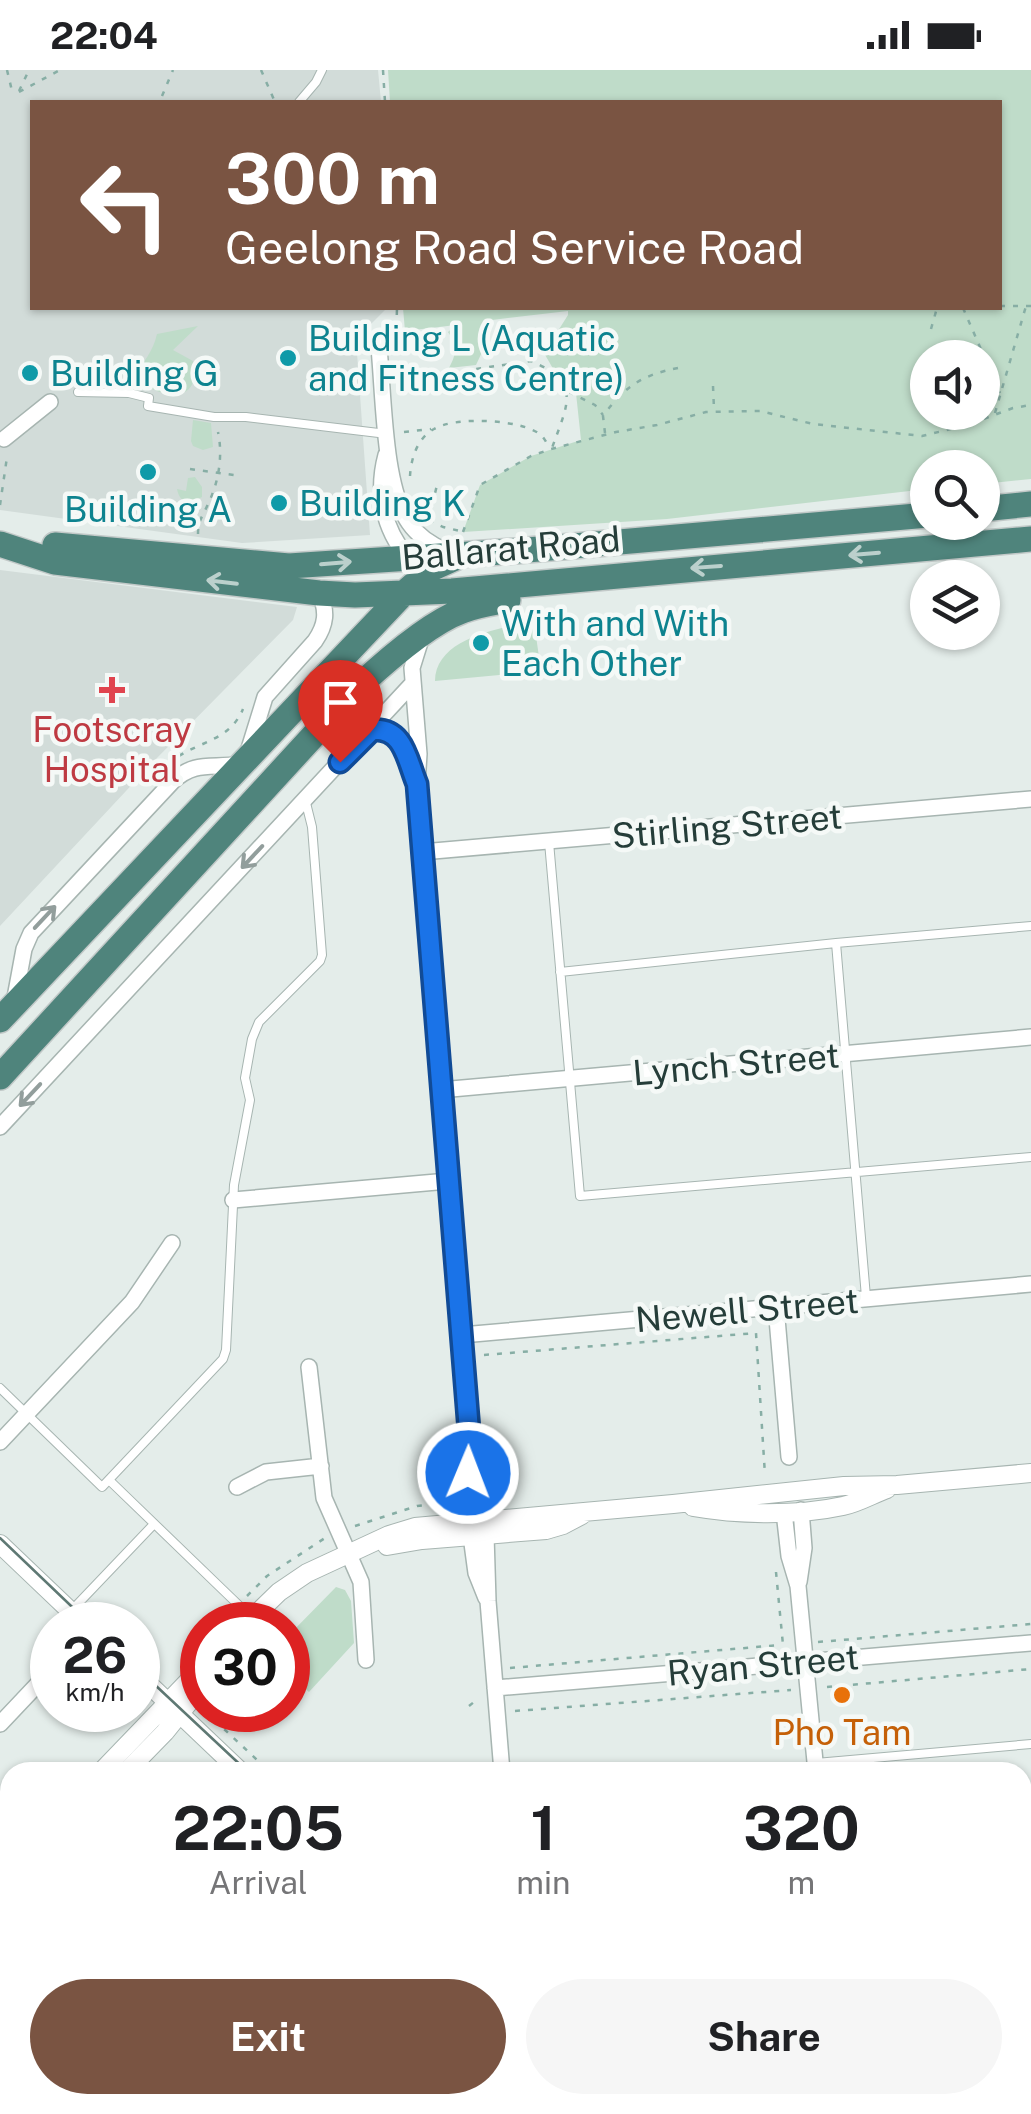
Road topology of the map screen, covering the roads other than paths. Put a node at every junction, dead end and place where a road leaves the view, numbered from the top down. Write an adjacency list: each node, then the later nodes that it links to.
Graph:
1 (322, 70): 2 (lane)
2 (301, 100)
3 (378, 338): 7 (street)
4 (78, 392): 7 (lane)
5 (50, 402): 6 (street)
6 (4, 439)
7 (387, 440): 13 (street); 14 (street)
8 (1031, 504): 9 (highway)
9 (1000, 507)
10 (910, 516): 13 (highway, Ballarat Road)
11 (1031, 540): 15 (highway, Ballarat Road, one-way to 15)
12 (0, 542): 14 (highway, Ballarat Road, one-way to 14); 17 (highway, Ballarat Road, one-way to 12)
13 (468, 546): 14 (highway, Ballarat Road)
14 (416, 566): 16 (highway); 18 (highway)
15 (644, 572): 16 (highway, Ballarat Road); 19 (highway)
16 (452, 591): 18 (highway, Ballarat Road)
17 (319, 593): 18 (highway, Ballarat Road); 22 (street)
18 (403, 594): 22 (highway)
19 (422, 635): 20 (street); 26 (highway)
20 (413, 683): 21 (street); 23 (street)
21 (372, 730): 23 (street); 24 (street)
22 (244, 763): 33 (highway); 33 (street, one-way to 22)
23 (417, 784): 29 (street)
24 (305, 799): 27 (street); 43 (lane)
25 (1031, 799): 28 (street, Stirling Street)
26 (252, 805): 27 (street); 36 (highway)
27 (279, 828): 39 (street, one-way to 39)
28 (549, 842): 29 (street, Stirling Street); 32 (lane)
29 (422, 852): 38 (street)
30 (1031, 926): 31 (lane)
31 (836, 943): 32 (lane); 35 (lane)
32 (560, 972): 37 (lane)
33 (6, 1014)
34 (1031, 1038): 35 (street, Lynch Street)
35 (846, 1054): 37 (street, Lynch Street); 41 (lane)
36 (0, 1077)
37 (569, 1078): 38 (street, Lynch Street); 41 (lane)
38 (440, 1090): 42 (street)
39 (0, 1127)
40 (1031, 1157): 41 (lane)
41 (856, 1172): 46 (lane)
42 (448, 1182): 43 (street); 48 (street)
43 (233, 1200): 56 (lane)
44 (172, 1244): 51 (street)
45 (1031, 1284): 46 (street, Newell Street)
46 (866, 1299): 47 (street, Newell Street)
47 (776, 1308): 48 (street, Newell Street); 53 (street)
48 (462, 1336): 63 (street)
49 (309, 1367): 54 (street)
50 (0, 1388): 51 (lane)
51 (27, 1414): 52 (street); 56 (lane)
52 (0, 1442)
53 (790, 1456)
54 (321, 1466): 58 (street); 65 (street)
55 (1031, 1472): 57 (street)
56 (109, 1480): 62 (lane)
57 (897, 1485): 59 (street); 61 (street)
58 (237, 1487)
59 (792, 1491): 60 (street); 61 (street)
60 (673, 1504): 61 (street); 63 (street)
61 (793, 1511): 72 (street)
62 (154, 1524): 67 (lane); 68 (lane)
63 (478, 1528): 65 (street); 73 (street)
64 (0, 1544): 66 (street)
65 (344, 1556): 69 (street); 71 (street)
66 (61, 1602)
67 (80, 1602)
68 (231, 1602)
69 (283, 1602)
70 (1031, 1642): 72 (street, Ryan Street)
71 (366, 1660)
72 (805, 1662): 73 (street, Ryan Street); 85 (street)
73 (494, 1688): 84 (street)
74 (30, 1692): 79 (street)
75 (160, 1696): 78 (street)
76 (180, 1699): 78 (street)
77 (180, 1703): 78 (street)
78 (173, 1709): 81 (street); 82 (street); 83 (street)
79 (0, 1724)
80 (1031, 1744): 86 (lane)
81 (112, 1762)
82 (133, 1762)
83 (231, 1762)
84 (501, 1762)
85 (814, 1762)
86 (869, 1762)

